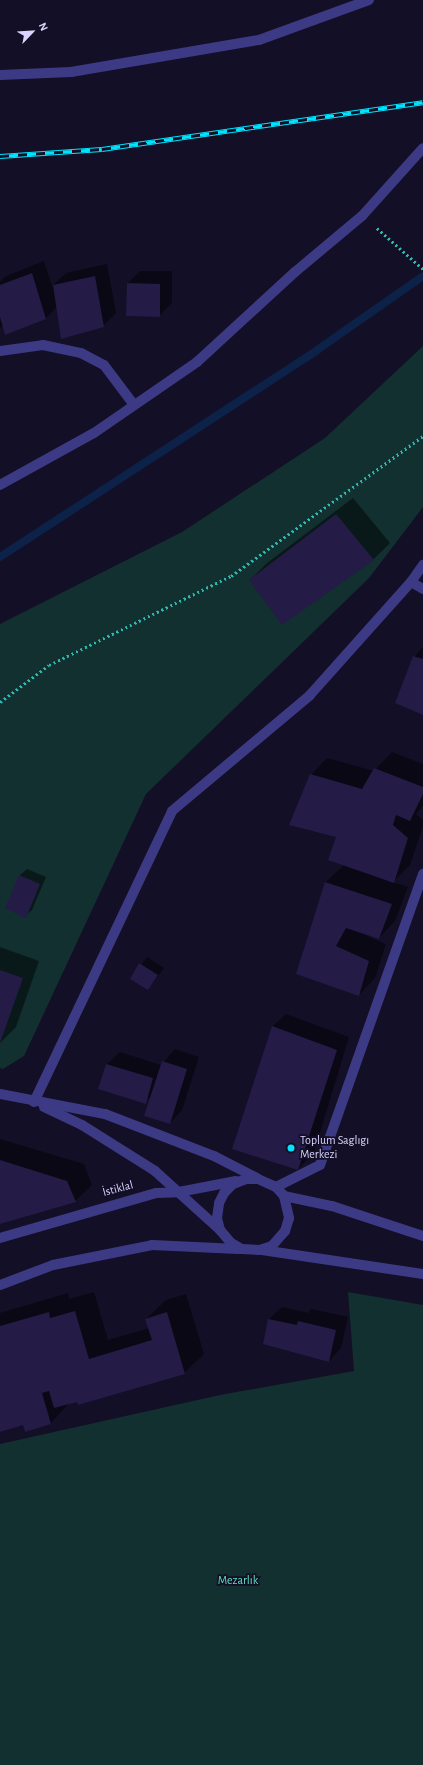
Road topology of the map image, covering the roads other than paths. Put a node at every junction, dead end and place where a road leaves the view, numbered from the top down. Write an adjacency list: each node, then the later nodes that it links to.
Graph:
1 (369, 0): 2 (street)
2 (0, 75)
3 (423, 148): 5 (street)
4 (0, 351): 5 (street)
5 (134, 405): 6 (street)
6 (0, 485)
7 (423, 565): 8 (street)
8 (411, 582): 9 (street); 12 (street)
9 (423, 589)
10 (423, 874): 15 (street)
11 (0, 1094): 12 (street)
12 (34, 1102): 14 (street); 16 (street)
13 (246, 1179): 14 (street); 16 (street, İstiklal); 18 (street)
14 (258, 1179): 15 (street)
15 (276, 1187): 17 (street)
16 (179, 1192): 18 (street); 20 (street, İstiklal)
17 (284, 1196): 19 (street); 22 (street)
18 (220, 1230): 21 (street)
19 (423, 1236)
20 (0, 1238)
21 (242, 1249): 22 (street); 24 (street)
22 (260, 1250): 23 (street)
23 (423, 1274)
24 (0, 1284)

